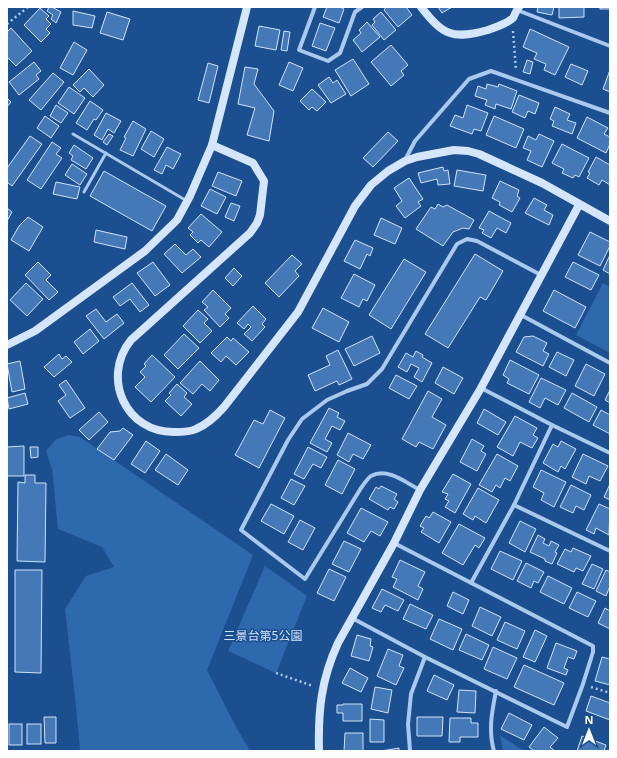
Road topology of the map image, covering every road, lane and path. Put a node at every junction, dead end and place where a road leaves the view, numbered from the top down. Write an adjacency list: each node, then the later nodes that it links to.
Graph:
1 (28, 7): 8 (path)
2 (247, 7): 13 (street)
3 (315, 7): 4 (street)
4 (362, 7)
5 (421, 7): 7 (street)
6 (518, 8): 7 (street); 9 (street)
7 (512, 18): 10 (path)
8 (7, 24)
9 (610, 46)
10 (517, 80): 11 (street); 15 (street)
11 (610, 113)
12 (73, 134): 14 (lane)
13 (212, 145): 15 (street); 17 (street)
14 (106, 153): 16 (lane); 17 (lane)
15 (405, 161): 18 (street)
16 (84, 192)
17 (187, 201): 22 (street)
18 (579, 205): 19 (street); 20 (street)
19 (610, 221)
20 (541, 275): 21 (street); 27 (street)
21 (521, 315): 23 (street); 24 (street)
22 (7, 345)
23 (610, 363)
24 (481, 388): 25 (street); 27 (street)
25 (552, 425): 26 (street); 28 (street)
26 (610, 453)
27 (420, 490): 29 (street)
28 (514, 504): 30 (street); 31 (street)
29 (394, 543): 31 (street); 32 (street)
30 (610, 551)
31 (471, 583): 35 (street)
32 (352, 618): 33 (street); 36 (street)
33 (425, 657): 37 (street); 40 (street)
34 (276, 673): 36 (path)
35 (583, 684): 37 (street); 38 (path)
36 (323, 689): 39 (street)
37 (496, 691): 41 (street)
38 (610, 694)
39 (319, 751)
40 (410, 751)
41 (494, 751)

